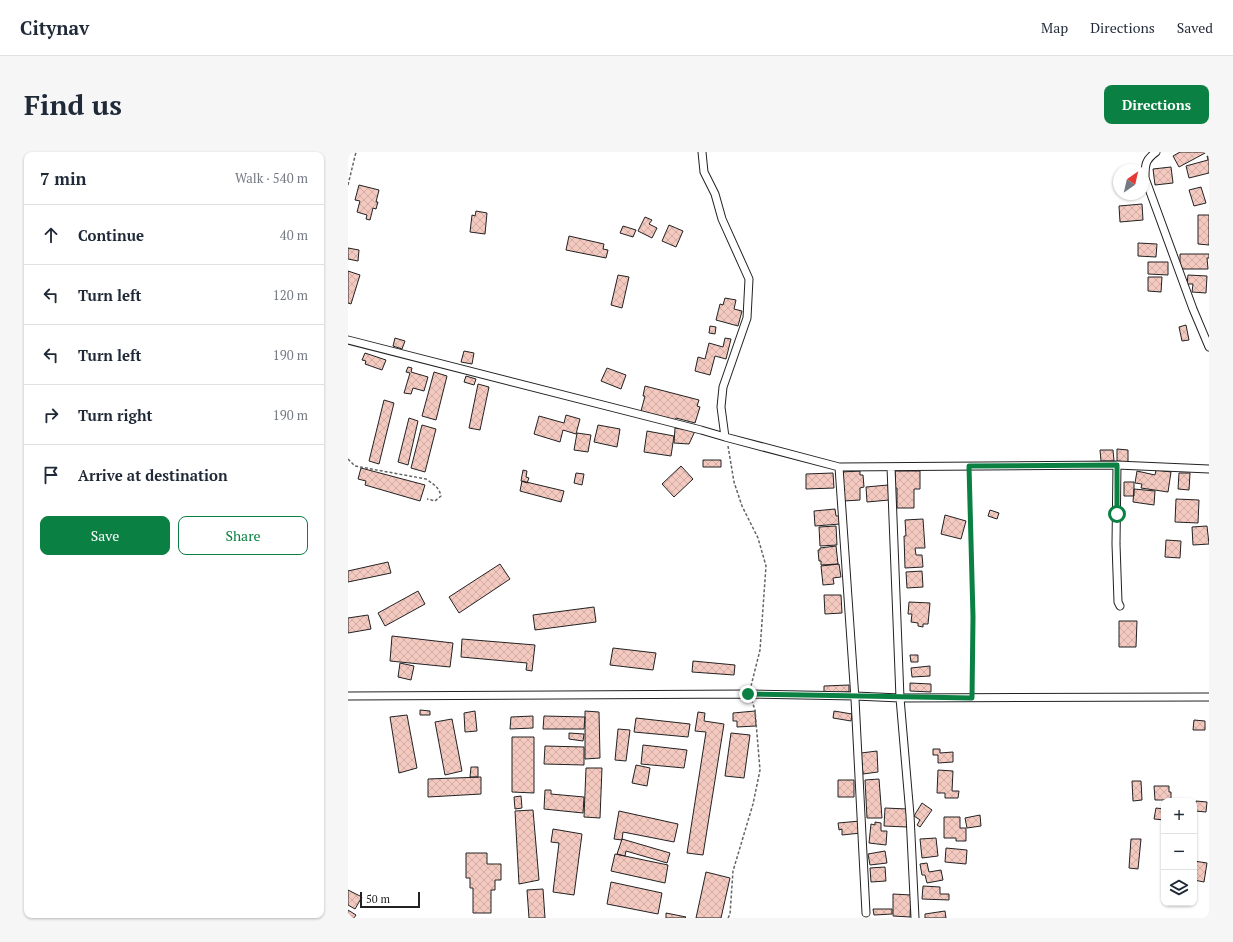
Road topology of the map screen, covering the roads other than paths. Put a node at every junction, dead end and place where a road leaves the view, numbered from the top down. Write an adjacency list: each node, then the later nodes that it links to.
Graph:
1 (702, 152): 5 (street)
2 (1156, 152): 4 (street)
3 (348, 340): 5 (street)
4 (1209, 347)
5 (726, 437): 7 (street)
6 (1117, 465): 8 (street); 9 (street); 10 (street)
7 (839, 467): 8 (street); 12 (street)
8 (891, 467): 14 (street)
9 (1209, 469)
10 (1120, 606)
11 (348, 696): 12 (street)
12 (855, 696): 14 (street); 15 (street)
13 (1209, 697): 14 (street)
14 (900, 698): 16 (street)
15 (866, 914)
16 (915, 918)

